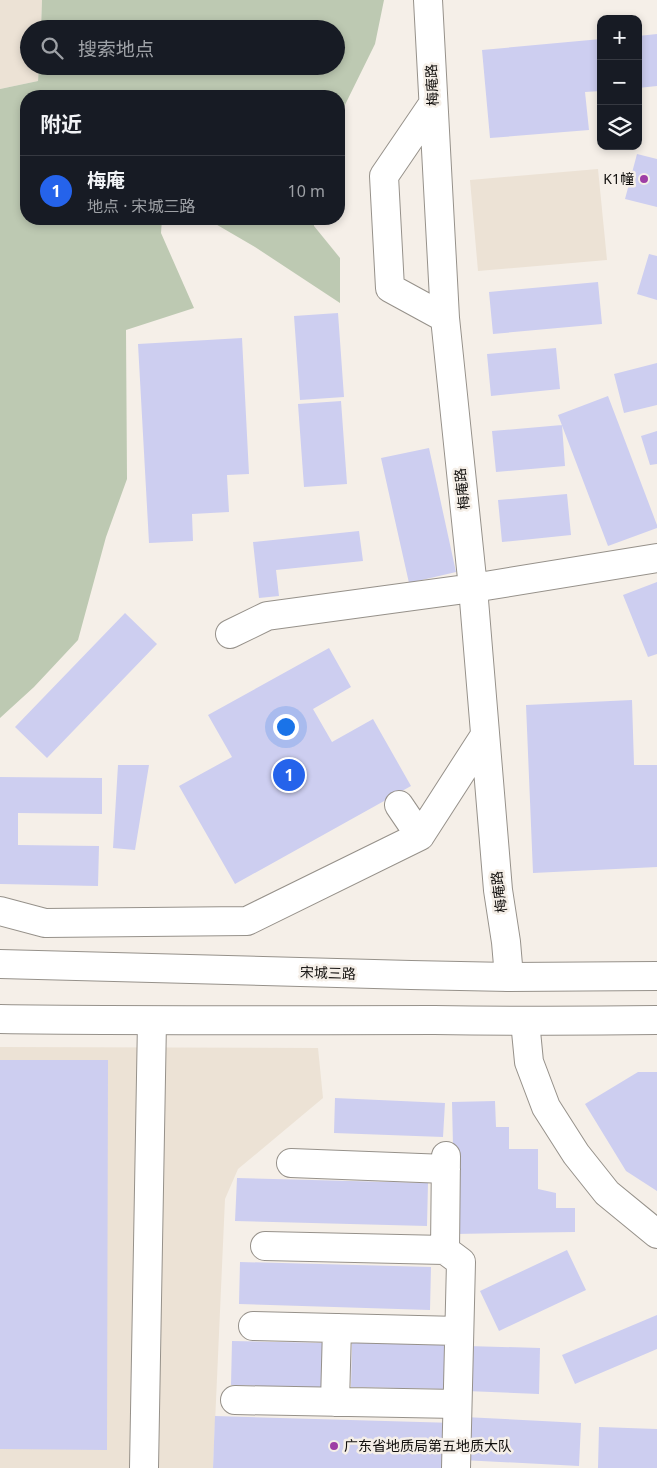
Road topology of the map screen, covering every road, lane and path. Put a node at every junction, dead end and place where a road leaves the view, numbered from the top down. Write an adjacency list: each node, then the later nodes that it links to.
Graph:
1 (428, 0): 2 (street, 梅庵路)
2 (433, 104): 3 (street, 梅庵路); 3 (street)
3 (445, 318): 5 (street, 梅庵路)
4 (657, 558): 5 (street)
5 (473, 588): 6 (street); 7 (street, 梅庵路)
6 (230, 634)
7 (485, 734): 9 (street); 13 (street, 梅庵路)
8 (399, 805): 9 (street)
9 (420, 836): 10 (street)
10 (0, 911)
11 (0, 964): 13 (street, 宋城三路)
12 (657, 976): 13 (street, 宋城三路)
13 (509, 977)
14 (0, 1019): 16 (street)
15 (657, 1020): 17 (street)
16 (152, 1021): 17 (street); 28 (street)
17 (525, 1022): 19 (street)
18 (291, 1163): 21 (street)
19 (657, 1234)
20 (265, 1246): 21 (street)
21 (445, 1250): 24 (street)
22 (252, 1326): 23 (street)
23 (337, 1328): 24 (street); 26 (street)
24 (459, 1331): 27 (street)
25 (235, 1400): 26 (street)
26 (335, 1402): 27 (street)
27 (458, 1404): 29 (street)
28 (144, 1468)
29 (456, 1468)

